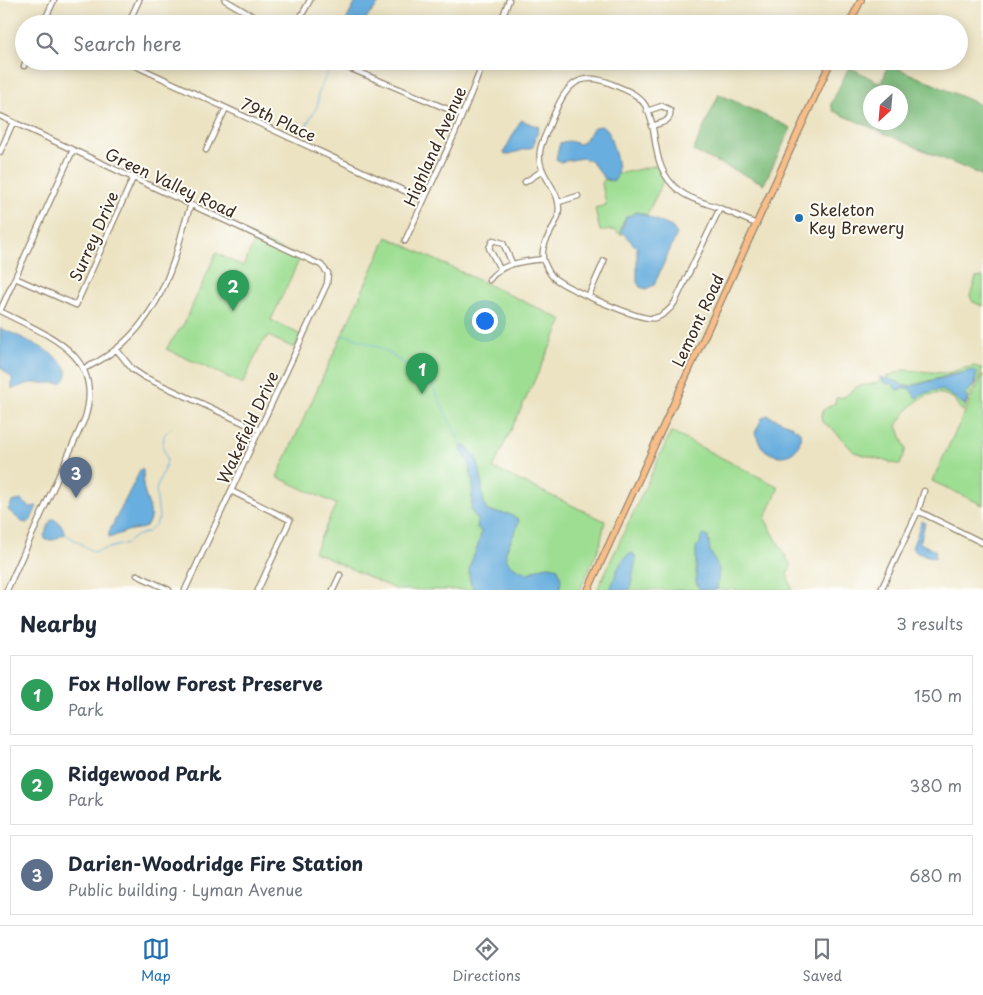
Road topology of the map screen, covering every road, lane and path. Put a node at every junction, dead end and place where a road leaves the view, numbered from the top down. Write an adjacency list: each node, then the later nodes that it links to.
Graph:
1 (54, 0): 7 (street)
2 (139, 0): 8 (street)
3 (225, 0): 9 (street)
4 (310, 0): 10 (street)
5 (509, 0): 11 (street)
6 (859, 1): 12 (main road)
7 (48, 15)
8 (132, 15)
9 (251, 15)
10 (302, 15)
11 (503, 15)
12 (853, 15)
13 (144, 70): 17 (street, 79th Place)
14 (354, 70): 19 (street)
15 (480, 70): 19 (street, Highland Avenue)
16 (827, 70): 34 (main road, Lemont Road)
17 (226, 108): 24 (street); 30 (street, 79th Place)
18 (647, 111): 22 (street); 22 (street); 26 (street)
19 (462, 115): 30 (street, Highland Avenue)
20 (0, 116): 21 (street, Green Valley Road)
21 (14, 122): 23 (street, Green Valley Road); 25 (street)
22 (651, 126): 33 (street)
23 (73, 150): 27 (street, Green Valley Road); 41 (street)
24 (206, 150)
25 (0, 152)
26 (542, 171): 28 (street); 31 (street)
27 (133, 178): 32 (street, Green Valley Road); 41 (street, Surrey Drive)
28 (524, 182)
29 (578, 196): 31 (street)
30 (424, 200): 35 (street, Highland Avenue)
31 (559, 202): 36 (street)
32 (192, 205): 40 (street, Green Valley Road); 45 (street)
33 (720, 208): 34 (street); 43 (street)
34 (756, 224): 59 (main road, Lemont Road)
35 (405, 241)
36 (543, 259): 38 (street); 43 (street)
37 (604, 261): 43 (street)
38 (512, 263): 39 (street); 39 (street)
39 (500, 268): 42 (street)
40 (328, 273): 47 (street, Wakefield Drive)
41 (15, 278): 44 (street)
42 (489, 280)
43 (589, 295)
44 (0, 311): 46 (street)
45 (116, 350): 46 (street); 47 (street)
46 (83, 369): 54 (street)
47 (259, 430): 48 (street, Wakefield Drive)
48 (231, 491): 56 (street, Wakefield Drive); 57 (street)
49 (924, 491): 50 (street)
50 (918, 511): 51 (street); 60 (street)
51 (983, 543)
52 (340, 575): 58 (street)
53 (137, 576): 55 (street)
54 (7, 590)
55 (170, 590)
56 (186, 590)
57 (258, 590)
58 (333, 590)
59 (588, 590)
60 (881, 590)

